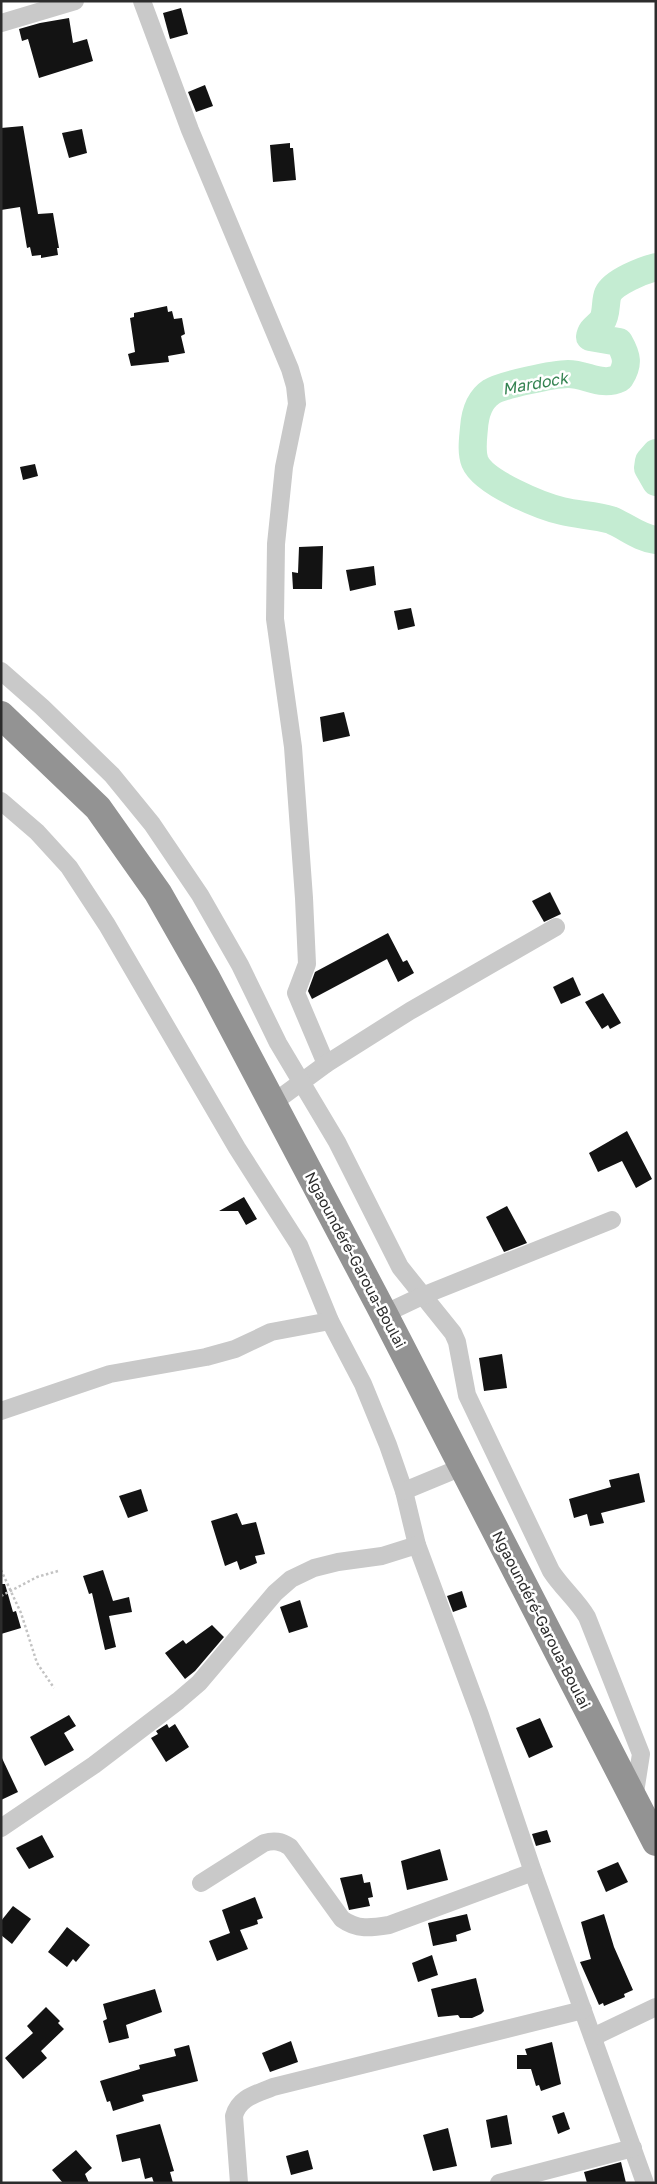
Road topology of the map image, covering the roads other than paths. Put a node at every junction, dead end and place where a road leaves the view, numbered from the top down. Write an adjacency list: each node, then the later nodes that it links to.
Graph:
1 (75, 1): 3 (street)
2 (142, 1): 8 (street)
3 (1, 23)
4 (1, 671): 9 (street)
5 (1, 715): 10 (highway, Ngaoundéré-Garoua-Boulai)
6 (1, 801): 14 (street)
7 (556, 927): 8 (street)
8 (326, 1064): 9 (street)
9 (301, 1081): 10 (street); 12 (street)
10 (273, 1103): 13 (highway, Ngaoundéré-Garoua-Boulai)
11 (612, 1220): 12 (street)
12 (422, 1296): 13 (street); 19 (street)
13 (384, 1314): 16 (highway, Ngaoundéré-Garoua-Boulai)
14 (330, 1321): 15 (street); 17 (street)
15 (1, 1411)
16 (462, 1467): 17 (street); 19 (highway, Ngaoundéré-Garoua-Boulai)
17 (404, 1491): 18 (street)
18 (417, 1545): 20 (street); 22 (street)
19 (634, 1799): 21 (highway, Ngaoundéré-Garoua-Boulai)
20 (1, 1828)
21 (656, 1842)
22 (533, 1872): 23 (street); 25 (street)
23 (201, 1883)
24 (656, 2007): 26 (street)
25 (583, 2010): 26 (street); 28 (street)
26 (593, 2038): 27 (street)
27 (633, 2148): 29 (street); 30 (street)
28 (238, 2183)
29 (499, 2183)
30 (645, 2183)

